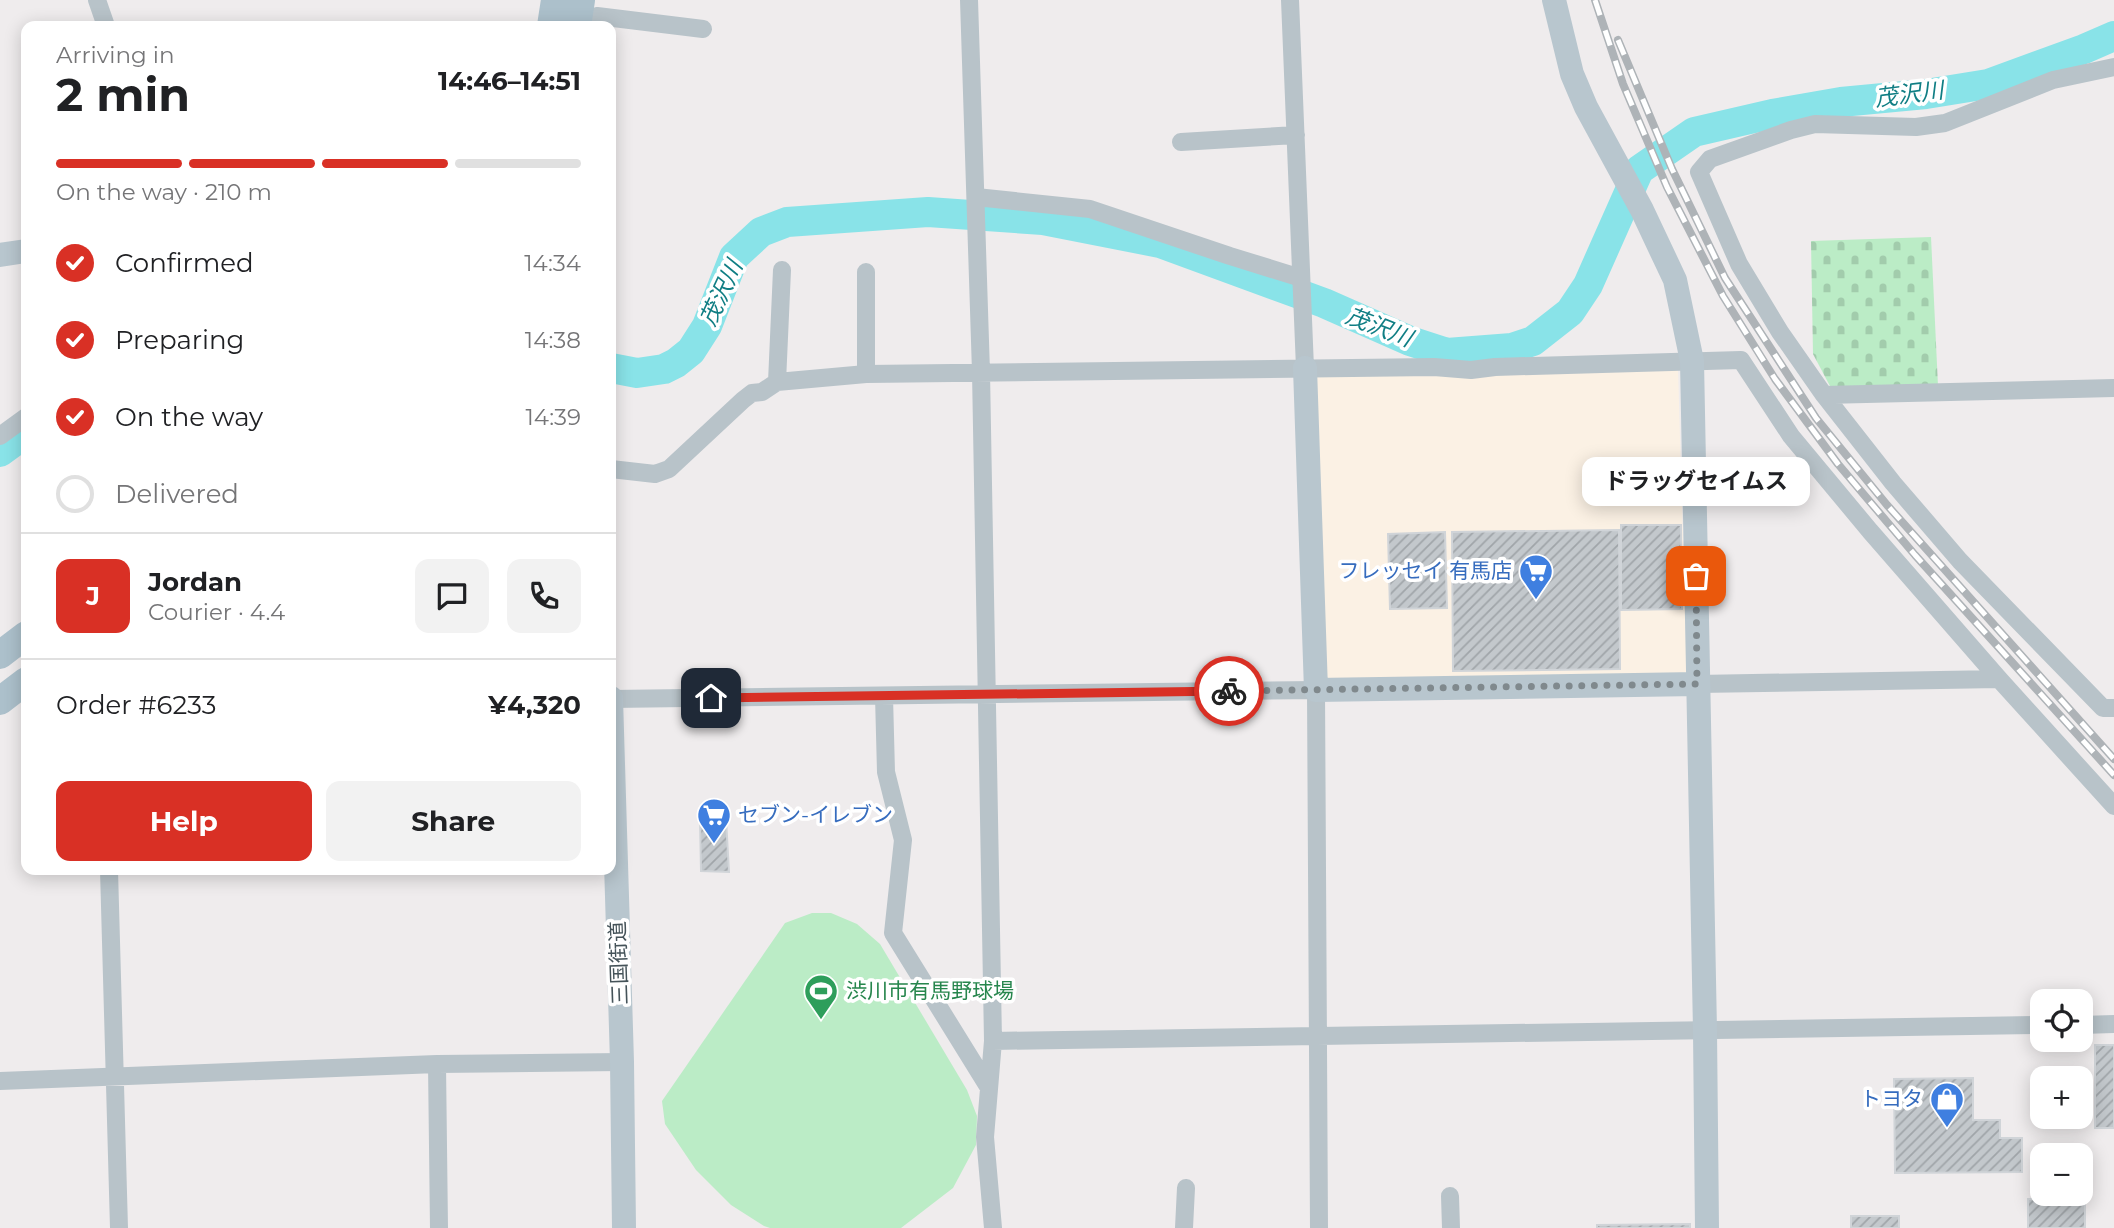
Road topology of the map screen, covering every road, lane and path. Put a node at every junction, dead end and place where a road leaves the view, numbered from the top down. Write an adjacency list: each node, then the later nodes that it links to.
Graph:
1 (97, 0): 7 (street)
2 (555, 0): 8 (main road)
3 (581, 0): 9 (main road)
4 (969, 0): 15 (street)
5 (1290, 0): 13 (street)
6 (1554, 0): 21 (street)
7 (104, 21)
8 (552, 21)
9 (578, 21)
10 (597, 21): 11 (street)
11 (703, 29)
12 (2114, 67): 27 (street)
13 (1296, 135): 14 (street); 20 (street)
14 (1181, 142)
15 (976, 199): 20 (street); 23 (street)
16 (21, 252): 17 (street)
17 (0, 255)
18 (782, 270): 25 (street)
19 (866, 272): 24 (street)
20 (1301, 278): 22 (street)
21 (1692, 361): 22 (street); 33 (street); 34 (street)
22 (1305, 368): 23 (street); 36 (street)
23 (981, 372): 24 (street); 37 (street)
24 (866, 374): 25 (street)
25 (777, 382): 30 (street)
26 (2114, 388): 27 (street)
27 (1824, 395): 41 (street)
28 (21, 421): 29 (street)
29 (0, 436)
30 (616, 470)
31 (21, 639): 32 (main road)
32 (0, 655)
33 (1999, 679): 34 (street); 42 (street)
34 (1697, 684): 36 (street); 48 (street)
35 (21, 685): 40 (main road)
36 (1316, 690): 37 (street); 49 (street)
37 (985, 695): 38 (street); 50 (street)
38 (884, 696): 39 (street); 55 (street)
39 (616, 698)
40 (0, 701)
41 (2114, 708)
42 (2114, 806)
43 (109, 875): 53 (street)
44 (614, 875): 51 (street, 三国街道)
45 (2114, 1024): 47 (street)
46 (2030, 1025): 48 (street)
47 (2093, 1025)
48 (1705, 1031): 49 (street); 65 (street)
49 (1317, 1037): 50 (street); 63 (street)
50 (993, 1041): 55 (street)
51 (622, 1062): 52 (street); 60 (street, 三国街道)
52 (437, 1064): 53 (street); 59 (street)
53 (116, 1075): 54 (street); 58 (street)
54 (0, 1081)
55 (989, 1088): 61 (street)
56 (1185, 1188): 62 (street)
57 (1451, 1196): 64 (street)
58 (119, 1228)
59 (439, 1228)
60 (624, 1228)
61 (993, 1228)
62 (1184, 1228)
63 (1319, 1228)
64 (1451, 1228)
65 (1707, 1228)

